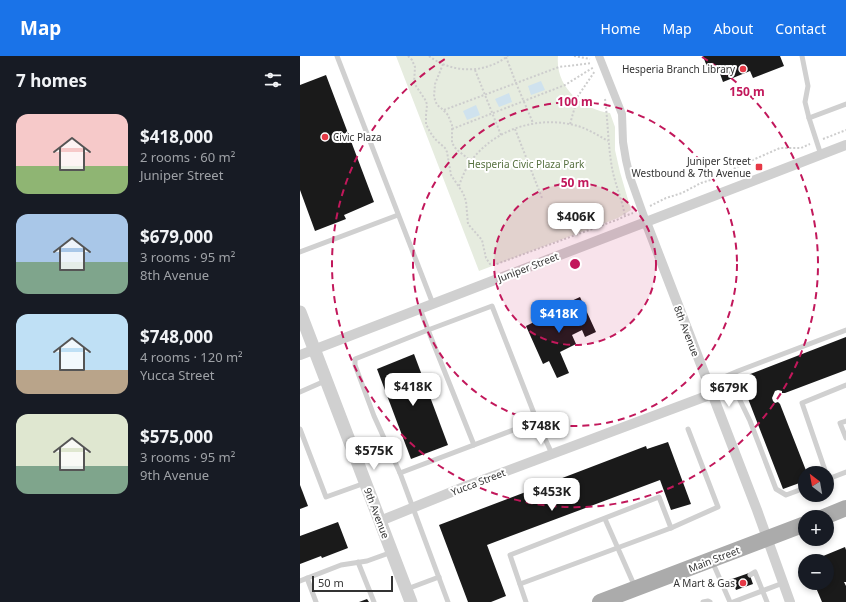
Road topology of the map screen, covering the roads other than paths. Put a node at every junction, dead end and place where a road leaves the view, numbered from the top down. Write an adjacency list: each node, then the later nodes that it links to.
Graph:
1 (337, 56): 8 (lane)
2 (802, 56): 5 (lane)
3 (600, 59): 9 (street, 8th Avenue)
4 (846, 104): 5 (lane)
5 (809, 118): 7 (lane)
6 (846, 145): 7 (street, Juniper Street)
7 (821, 155): 9 (street, Juniper Street)
8 (398, 215): 10 (lane); 11 (lane)
9 (646, 222): 11 (street, Juniper Street); 19 (street, 8th Avenue)
10 (300, 252)
11 (433, 304): 12 (street, Juniper Street)
12 (420, 309): 14 (lane); 16 (street, Juniper Street)
13 (300, 312): 16 (street, 9th Avenue)
14 (428, 330): 23 (lane); 28 (lane); 32 (lane)
15 (846, 330): 19 (lane)
16 (314, 349): 17 (street, Juniper Street); 18 (street, 9th Avenue)
17 (300, 355)
18 (326, 381): 21 (lane); 34 (street, 9th Avenue)
19 (708, 384): 22 (street, 8th Avenue)
20 (846, 385): 30 (lane)
21 (300, 392)
22 (712, 394): 29 (street, Yucca Street); 35 (lane); 43 (street, 8th Avenue)
23 (537, 421): 28 (lane); 29 (lane)
24 (846, 421): 27 (lane)
25 (300, 429): 34 (lane)
26 (688, 429): 42 (lane)
27 (846, 438)
28 (474, 445): 32 (lane)
29 (552, 454): 36 (street, Yucca Street)
30 (824, 466)
31 (846, 472): 33 (lane)
32 (400, 474): 36 (lane)
33 (834, 476)
34 (365, 483): 40 (street, 9th Avenue)
35 (798, 491)
36 (412, 508): 40 (street, Yucca Street); 49 (lane)
37 (846, 508): 38 (main road)
38 (834, 513)
39 (605, 519): 42 (lane); 44 (lane); 54 (lane)
40 (380, 520): 45 (street, 9th Avenue)
41 (798, 527): 43 (main road, Main Street)
42 (670, 528): 44 (lane)
43 (768, 539): 46 (main road, Main Street); 53 (street, 8th Avenue)
44 (618, 547): 54 (lane); 56 (lane)
45 (392, 552): 47 (lane); 57 (street, 9th Avenue)
46 (712, 560): 55 (lane); 56 (main road, Main Street)
47 (358, 562): 50 (lane); 60 (lane)
48 (750, 575): 58 (lane)
49 (439, 577): 57 (lane); 62 (lane)
50 (307, 578): 51 (lane); 59 (lane)
51 (300, 581)
52 (732, 581): 55 (lane)
53 (783, 582): 58 (lane); 69 (street, 8th Avenue)
54 (520, 584): 63 (lane)
55 (723, 584): 67 (lane)
56 (635, 589): 64 (main road, Main Street)
57 (406, 590): 61 (street, 9th Avenue)
58 (763, 591): 67 (lane); 68 (lane)
59 (316, 602)
60 (374, 602)
61 (411, 602)
62 (448, 602)
63 (526, 602)
64 (600, 602)
65 (703, 602): 66 (lane)
66 (710, 602)
67 (732, 602)
68 (767, 602)
69 (790, 602)

